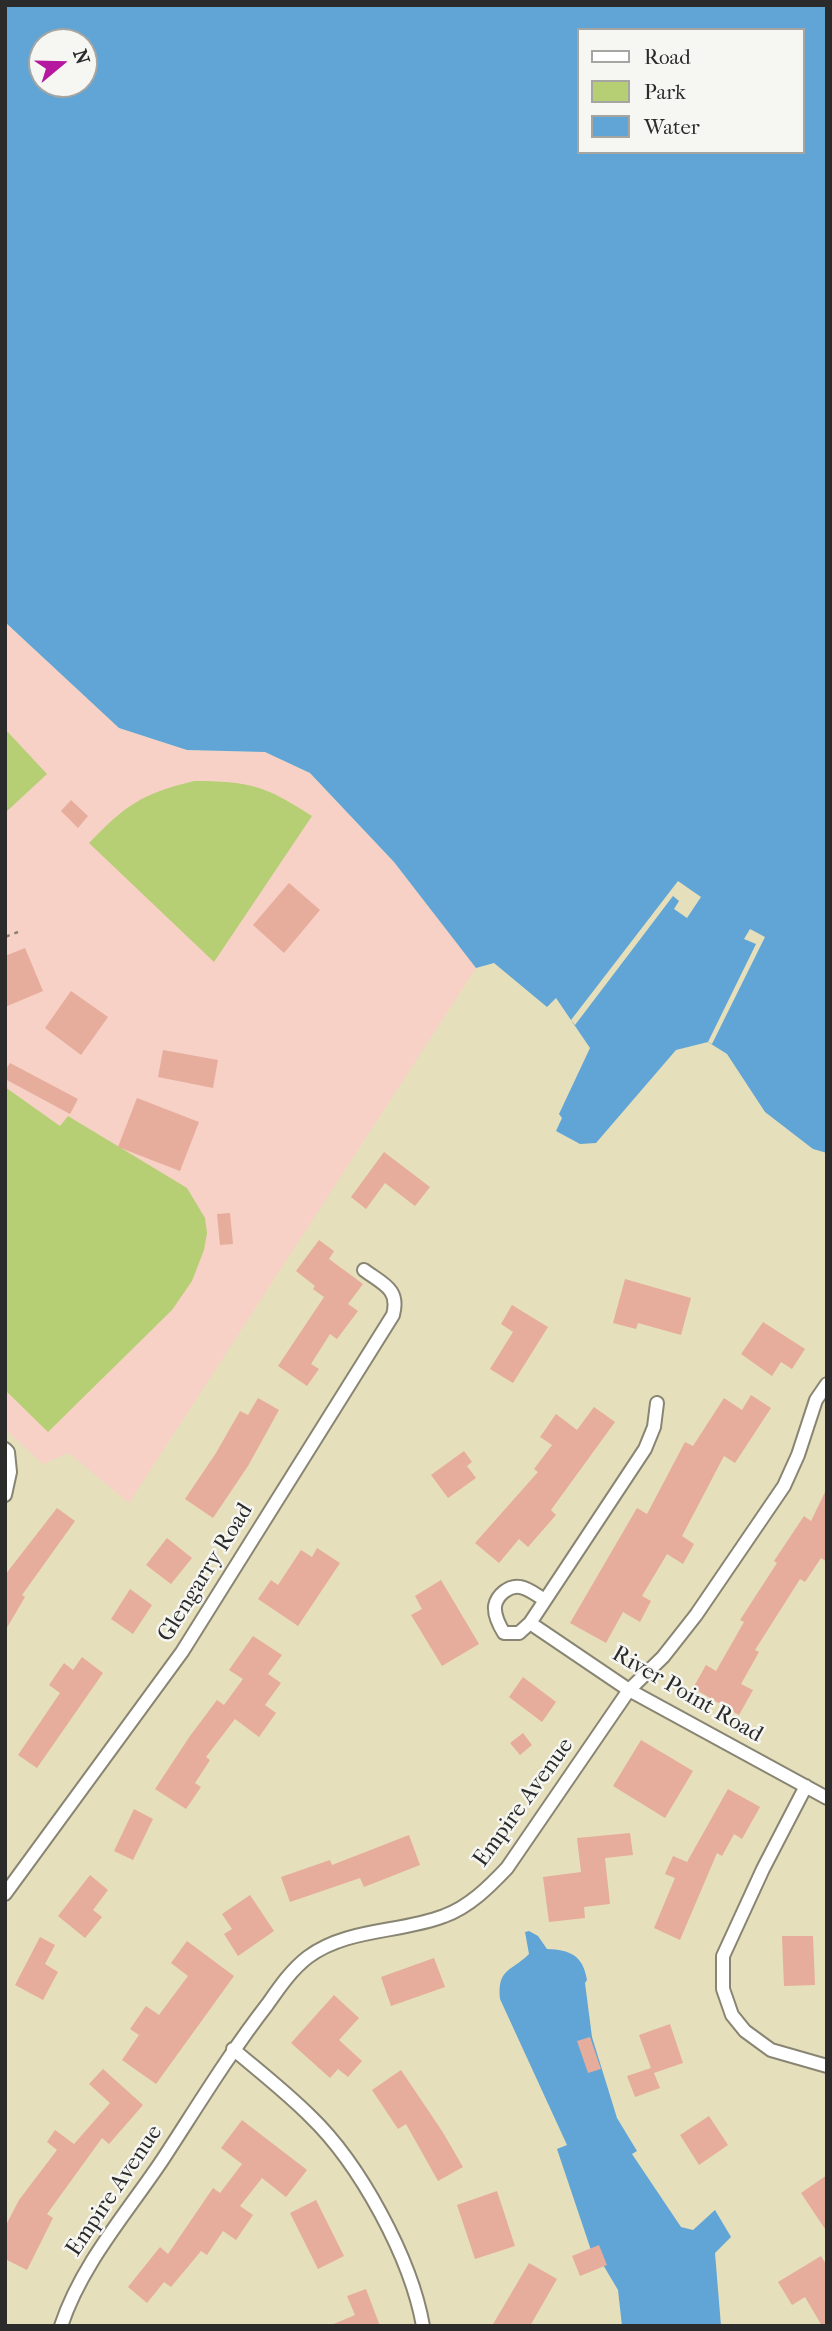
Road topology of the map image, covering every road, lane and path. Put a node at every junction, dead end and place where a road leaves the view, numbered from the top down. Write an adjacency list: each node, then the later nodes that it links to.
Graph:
1 (18, 932): 2 (path)
2 (5, 937)
3 (364, 1270): 13 (street, Glengarry Road)
4 (827, 1384): 10 (street, Empire Avenue)
5 (657, 1403): 8 (street)
6 (5, 1450): 7 (street)
7 (5, 1495)
8 (545, 1601): 9 (street); 9 (street)
9 (530, 1623): 10 (street, River Point Road)
10 (629, 1690): 11 (street, River Point Road); 14 (street, Empire Avenue)
11 (806, 1786): 12 (street, River Point Road); 15 (street)
12 (827, 1798)
13 (5, 1894)
14 (233, 2049): 16 (street, Empire Avenue); 17 (street)
15 (827, 2067)
16 (61, 2326)
17 (423, 2326)

